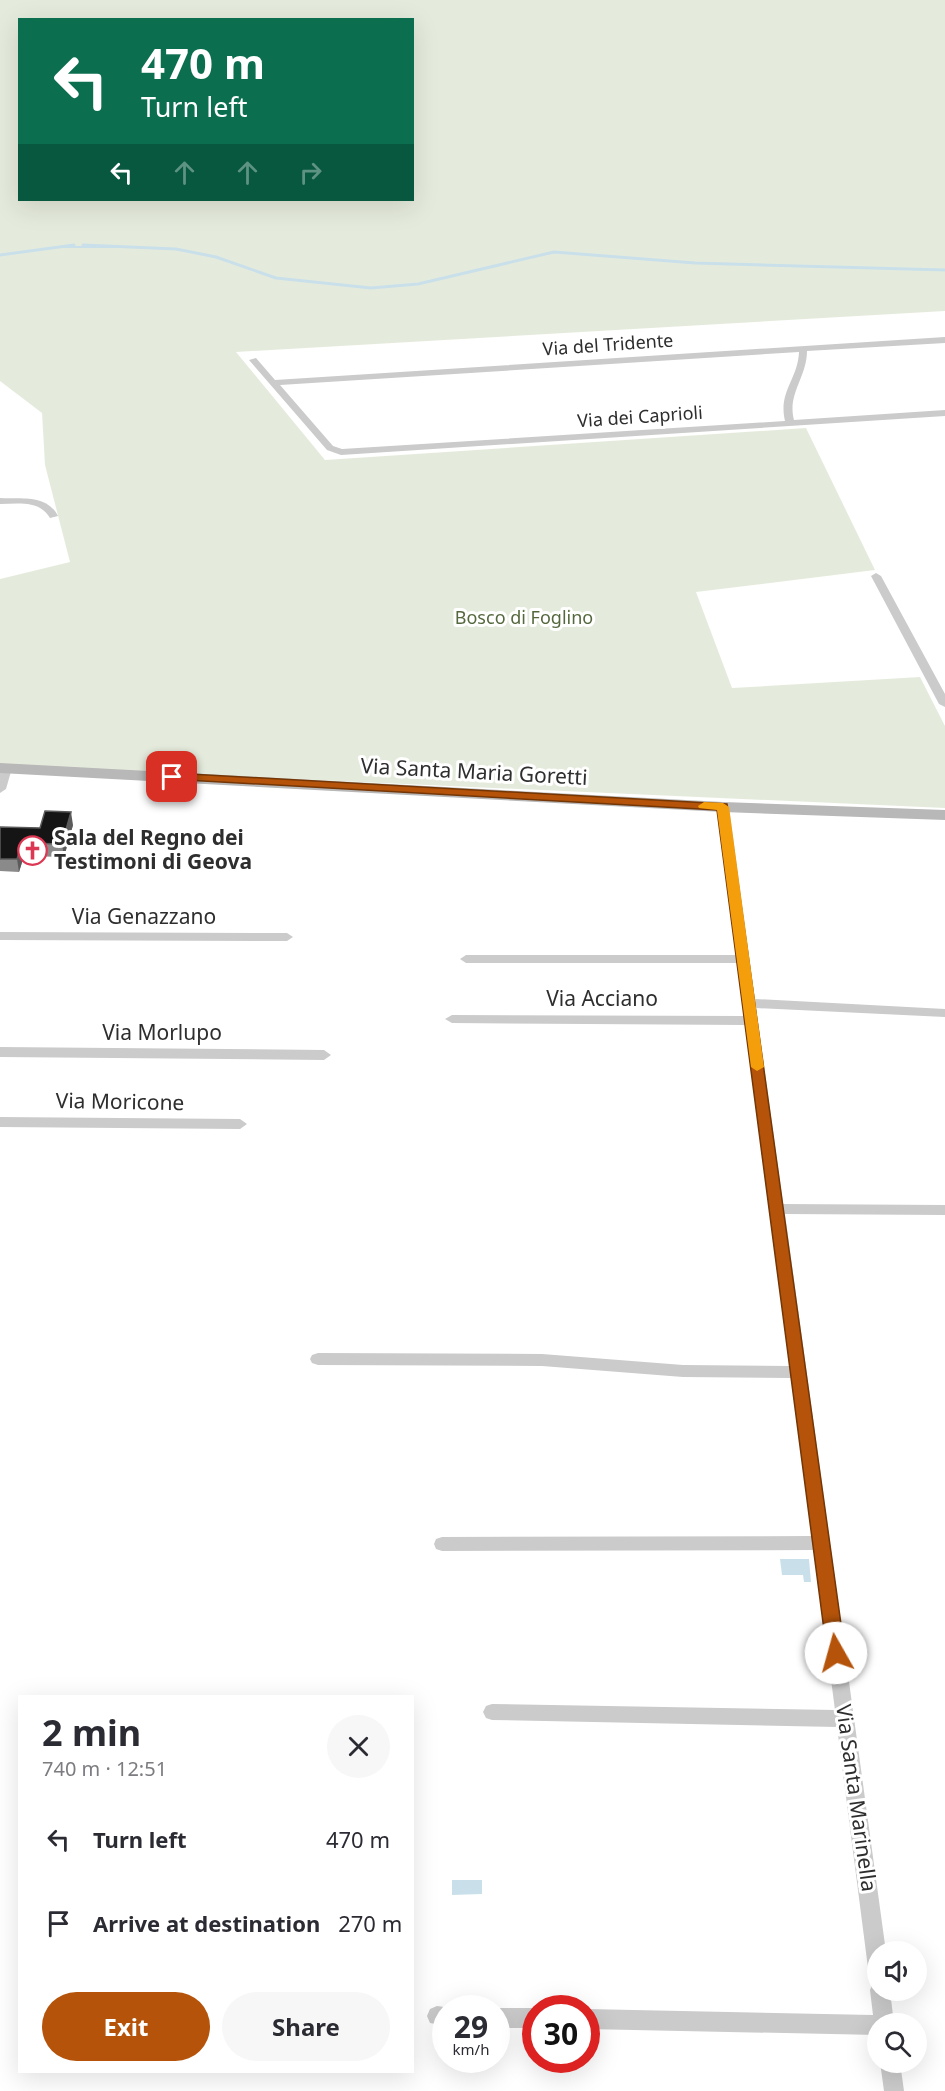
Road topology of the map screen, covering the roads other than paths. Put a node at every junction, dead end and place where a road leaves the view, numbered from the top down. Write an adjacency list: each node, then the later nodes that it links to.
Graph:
1 (945, 340): 2 (street, Via del Tridente)
2 (803, 349): 4 (street, Via del Tridente); 6 (street)
3 (253, 360): 4 (street)
4 (273, 383): 6 (street, Via dei Caprioli)
5 (945, 413): 6 (street, Via dei Caprioli)
6 (790, 423)
7 (0, 501): 8 (street)
8 (53, 516)
9 (876, 576): 10 (street)
10 (945, 704)
11 (3, 768): 12 (street); 13 (main road, Via Santa Maria Goretti)
12 (0, 789)
13 (723, 807): 14 (main road, Via Santa Maria Goretti); 18 (street, Via Santa Marinella)
14 (945, 815)
15 (0, 936): 16 (street, Via Genazzano)
16 (287, 937)
17 (466, 959): 18 (street)
18 (743, 959): 19 (street, Via Santa Marinella)
19 (749, 1003): 20 (street); 22 (street, Via Santa Marinella)
20 (945, 1013)
21 (452, 1019): 22 (street, Via Acciano)
22 (751, 1021): 27 (street, Via Santa Marinella)
23 (0, 1052): 24 (street, Via Morlupo)
24 (324, 1054)
25 (0, 1122): 26 (street, Via Moricone)
26 (240, 1124)
27 (777, 1209): 28 (street); 30 (street, Via Santa Marinella)
28 (945, 1210)
29 (318, 1359): 30 (street)
30 (799, 1372): 31 (street, Via Santa Marinella)
31 (822, 1543): 32 (street); 34 (street, Via Santa Marinella)
32 (442, 1544)
33 (492, 1712): 34 (street)
34 (845, 1719): 35 (street, Via Santa Marinella)
35 (874, 1941)
36 (600, 2019): 37 (street)
37 (867, 2025)
38 (892, 2073): 39 (street)
39 (894, 2091)

